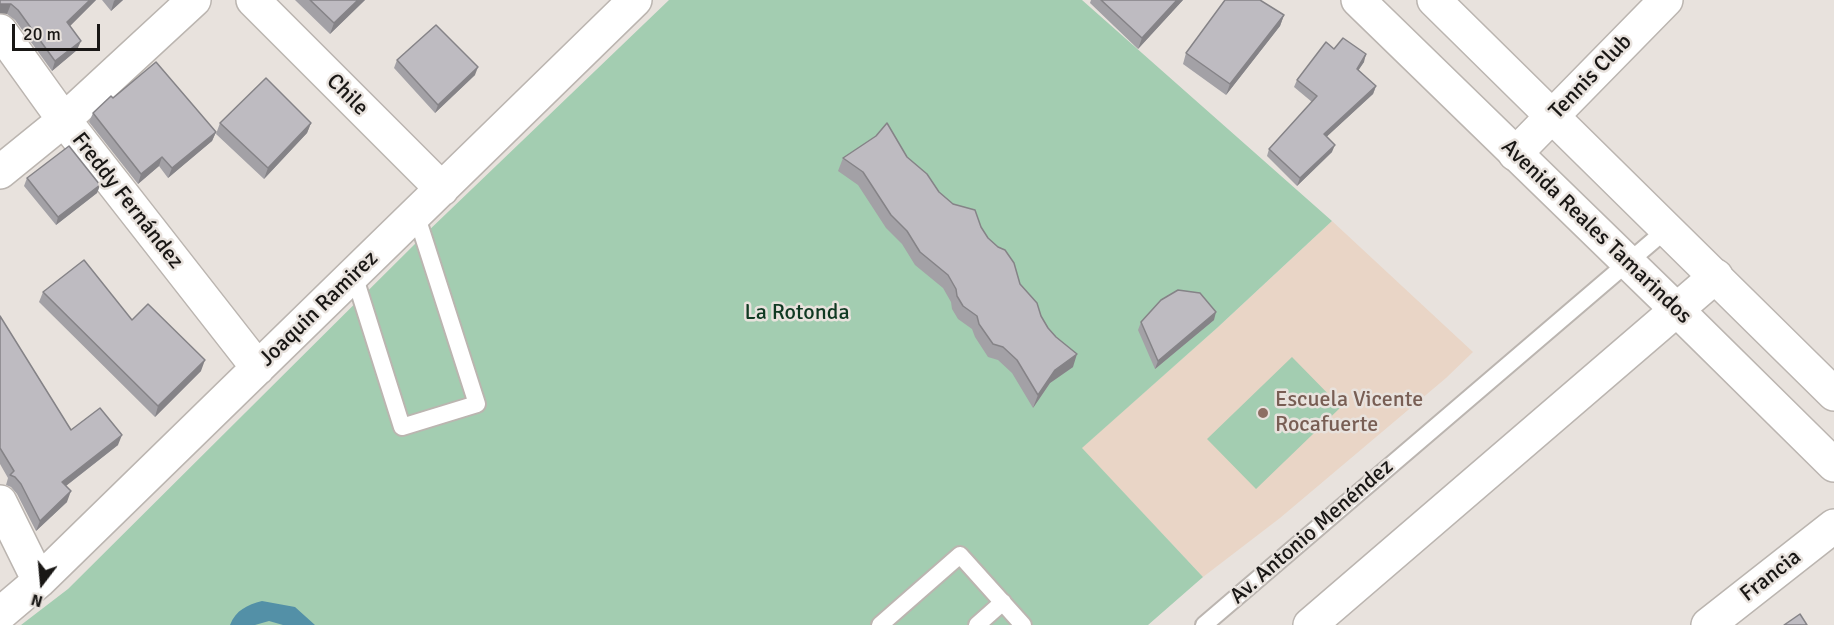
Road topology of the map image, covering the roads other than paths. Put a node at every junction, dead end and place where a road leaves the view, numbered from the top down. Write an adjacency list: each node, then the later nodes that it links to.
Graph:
1 (194, 0): 9 (street)
2 (253, 0): 12 (street, Chile)
3 (635, 0): 12 (street, Joaquin Ramirez)
4 (1358, 0): 10 (street, Avenida Reales Tamarindos)
5 (1434, 0): 8 (street)
6 (1666, 0): 8 (street, Tennis Club)
7 (0, 31): 9 (street, Freddy Fernández)
8 (1552, 118): 10 (street, Tennis Club); 14 (street)
9 (64, 120): 11 (street); 19 (street, Freddy Fernández)
10 (1515, 154): 15 (street, Avenida Reales Tamarindos)
11 (0, 172)
12 (442, 189): 13 (street, Joaquin Ramirez)
13 (416, 214): 16 (street, Joaquin Ramirez); 16 (lane)
14 (1666, 229): 15 (lane, Av. Antonio Menéndez); 17 (street)
15 (1628, 262): 18 (street, Avenida Reales Tamarindos); 30 (lane, Av. Antonio Menéndez)
16 (354, 275): 19 (street, Joaquin Ramirez)
17 (1716, 276): 18 (street); 20 (street)
18 (1677, 310): 21 (street, Avenida Reales Tamarindos); 31 (street)
19 (258, 368): 24 (street, Joaquin Ramirez)
20 (1834, 394)
21 (1834, 465)
22 (0, 502): 24 (street)
23 (1834, 526): 32 (street, Francia)
24 (39, 581): 26 (street, Joaquin Ramirez)
25 (1003, 603): 27 (lane); 28 (lane); 29 (lane)
26 (0, 614)
27 (880, 625)
28 (977, 625)
29 (1023, 625)
30 (1204, 625)
31 (1310, 625)
32 (1708, 625)

